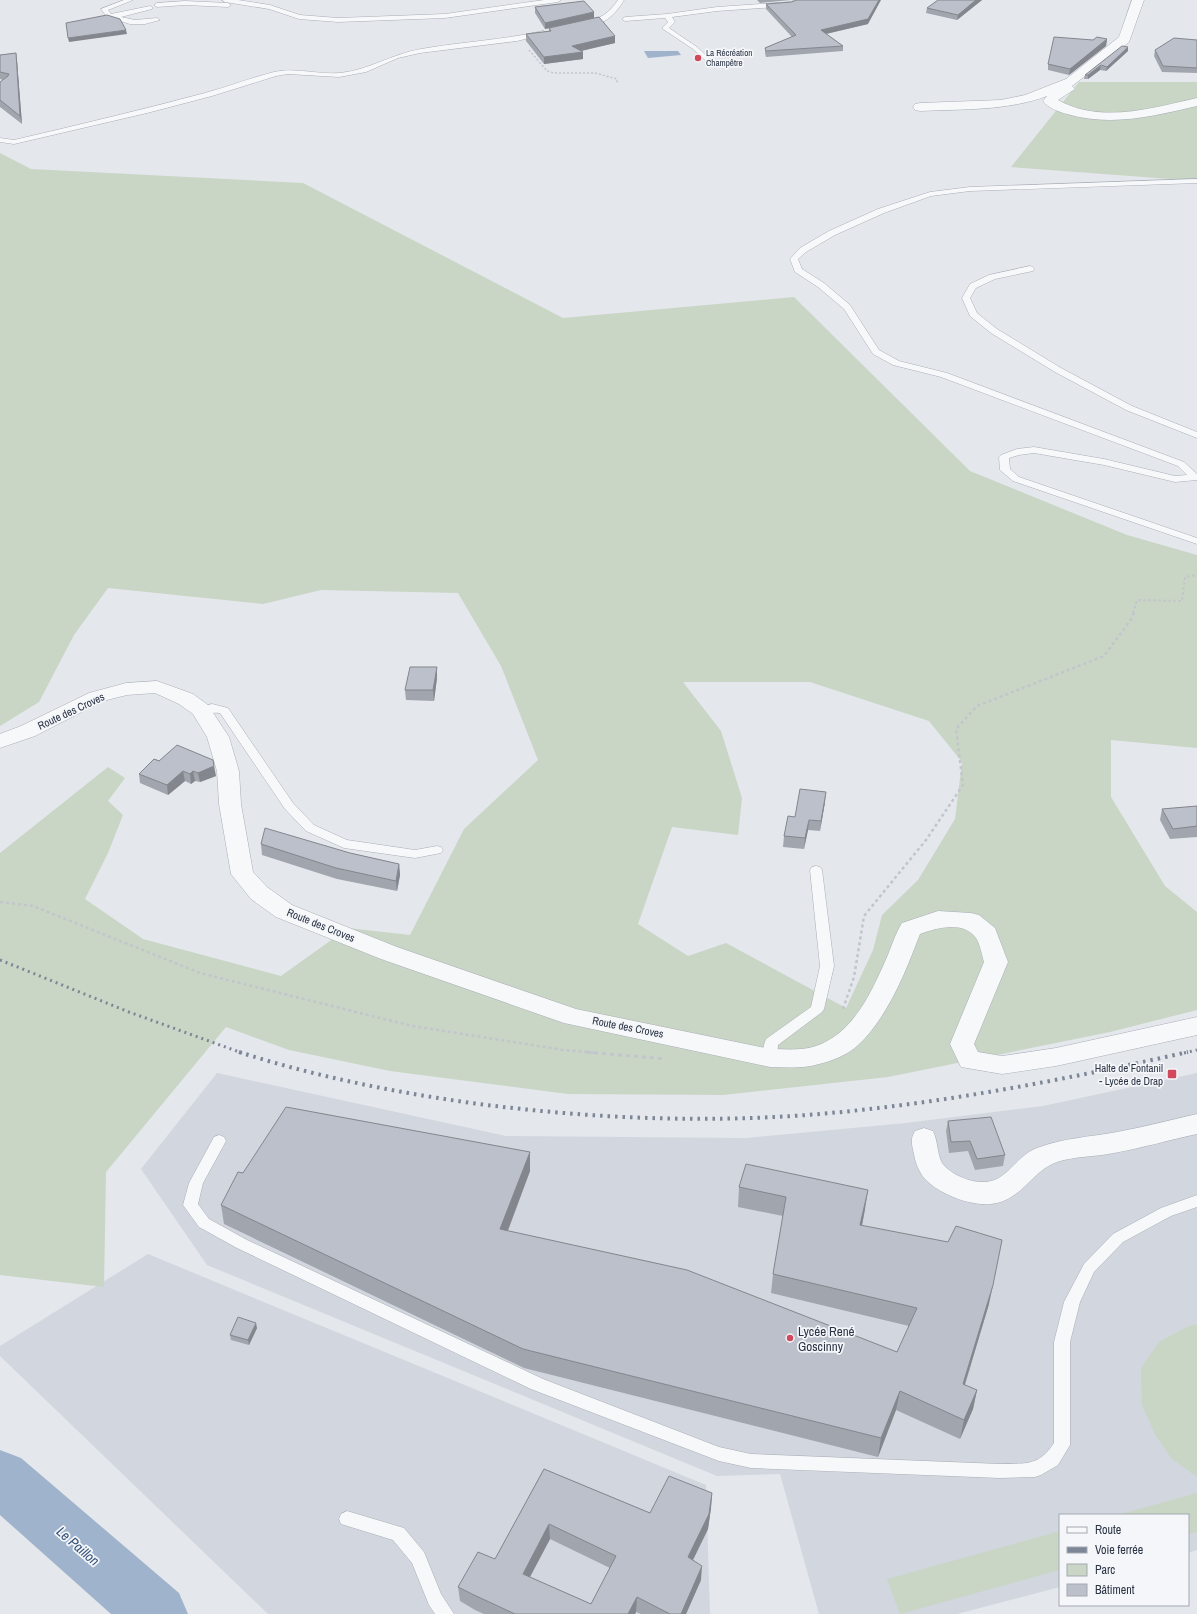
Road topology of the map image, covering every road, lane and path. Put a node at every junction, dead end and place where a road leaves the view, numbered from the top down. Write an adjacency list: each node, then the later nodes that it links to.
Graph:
1 (130, 0): 8 (lane)
2 (558, 0): 6 (lane)
3 (621, 0): 12 (lane)
4 (802, 0): 9 (lane)
5 (1138, 0): 16 (street)
6 (226, 3): 7 (lane); 8 (lane)
7 (194, 8)
8 (114, 16): 11 (lane)
9 (667, 16): 10 (lane); 15 (lane)
10 (625, 19)
11 (157, 20)
12 (582, 25)
13 (554, 31): 14 (lane)
14 (517, 39): 17 (path); 20 (lane)
15 (714, 66)
16 (1070, 82): 18 (street); 19 (street)
17 (617, 83)
18 (1197, 102)
19 (920, 107)
20 (0, 140)
21 (1197, 181): 24 (lane)
22 (1030, 269): 23 (lane)
23 (1197, 435)
24 (1195, 477): 25 (lane)
25 (1197, 541)
26 (1197, 575): 32 (path)
27 (201, 710): 28 (street, Route des Croves); 29 (lane); 34 (street, Route des Croves)
28 (0, 741)
29 (437, 850)
30 (816, 870): 34 (lane)
31 (0, 902): 35 (path)
32 (841, 1014)
33 (1197, 1026): 34 (street, Route des Croves)
34 (770, 1058)
35 (667, 1059)
36 (1197, 1124): 37 (street)
37 (924, 1138)
38 (218, 1141): 39 (lane)
39 (1197, 1201)
40 (347, 1519): 41 (lane)
41 (445, 1614)

